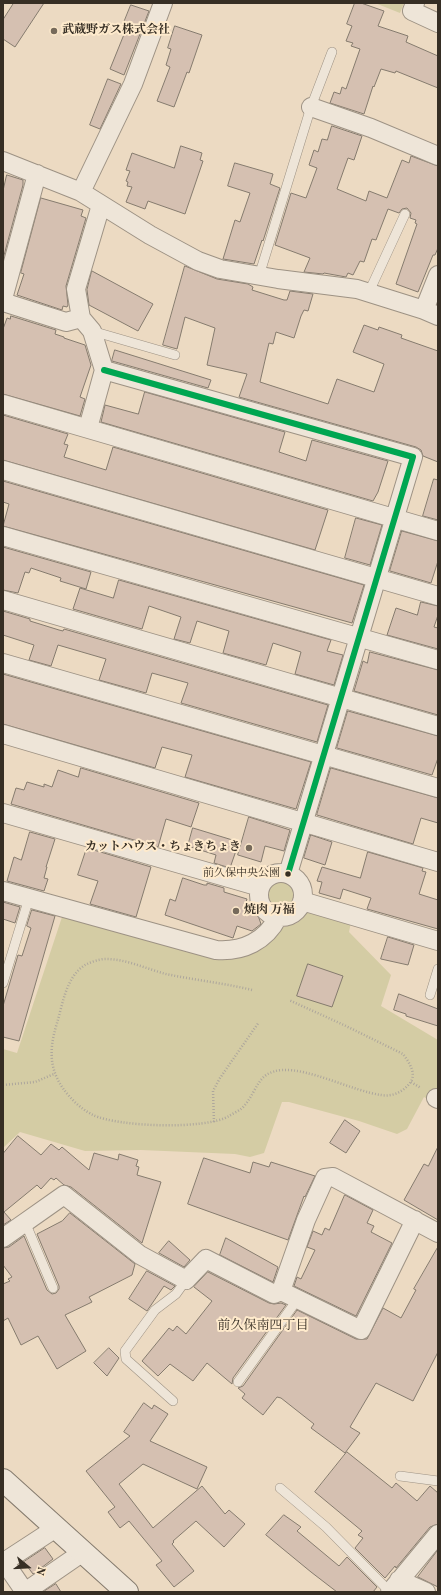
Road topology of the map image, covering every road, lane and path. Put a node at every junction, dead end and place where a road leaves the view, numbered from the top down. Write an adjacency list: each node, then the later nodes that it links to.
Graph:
1 (163, 3): 9 (street)
2 (415, 3): 3 (street)
3 (438, 22)
4 (332, 52): 5 (lane)
5 (311, 107): 6 (street); 13 (lane)
6 (438, 156)
7 (3, 161): 8 (street)
8 (37, 174): 9 (street); 15 (street)
9 (81, 192): 10 (street)
10 (101, 205): 13 (street); 18 (street)
11 (405, 214): 14 (lane)
12 (438, 274): 17 (street)
13 (259, 276): 14 (street)
14 (369, 292): 17 (street)
15 (3, 299)
16 (3, 302): 18 (street)
17 (431, 313)
18 (81, 318): 19 (street)
19 (92, 331): 20 (lane); 21 (street)
20 (175, 355)
21 (104, 370): 23 (street); 25 (street)
22 (3, 404): 23 (street)
23 (88, 428): 25 (street)
24 (3, 470): 28 (street)
25 (395, 518): 26 (street); 28 (street)
26 (438, 531)
27 (3, 536): 31 (street)
28 (378, 578): 29 (street); 31 (street)
29 (438, 596)
30 (3, 600): 34 (street)
31 (360, 637): 32 (street); 34 (street)
32 (438, 660)
33 (3, 663): 37 (street)
34 (341, 698): 35 (street); 37 (street)
35 (438, 726)
36 (3, 734): 40 (street)
37 (324, 754): 38 (street); 40 (street)
38 (438, 788)
39 (3, 813): 43 (street)
40 (302, 822): 41 (street); 42 (street)
41 (438, 862)
42 (288, 874): 43 (street); 46 (street)
43 (260, 887): 47 (street)
44 (3, 890): 45 (street)
45 (29, 898): 47 (street); 50 (lane)
46 (302, 901): 47 (street); 48 (street)
47 (278, 917)
48 (438, 941)
49 (438, 969): 52 (lane)
50 (3, 983)
51 (252, 990): 55 (path)
52 (430, 995)
53 (288, 1000): 57 (path)
54 (259, 1022): 57 (path)
55 (54, 1074): 56 (path); 57 (path)
56 (3, 1085)
57 (214, 1122)
58 (415, 1220): 60 (street); 64 (street); 65 (street)
59 (25, 1222): 61 (street); 62 (street); 63 (lane)
60 (438, 1233)
61 (3, 1238)
62 (186, 1280): 64 (street); 67 (lane)
63 (53, 1288)
64 (281, 1291): 65 (street)
65 (297, 1300): 66 (lane)
66 (238, 1382)
67 (173, 1401)
68 (400, 1476): 70 (lane)
69 (3, 1480): 72 (street)
70 (438, 1481)
71 (280, 1488): 76 (lane)
72 (56, 1528): 74 (street); 75 (street)
73 (436, 1541): 76 (street)
74 (83, 1552): 75 (street); 77 (street)
75 (6, 1568)
76 (393, 1588): 78 (street)
77 (127, 1592)
78 (426, 1592)

